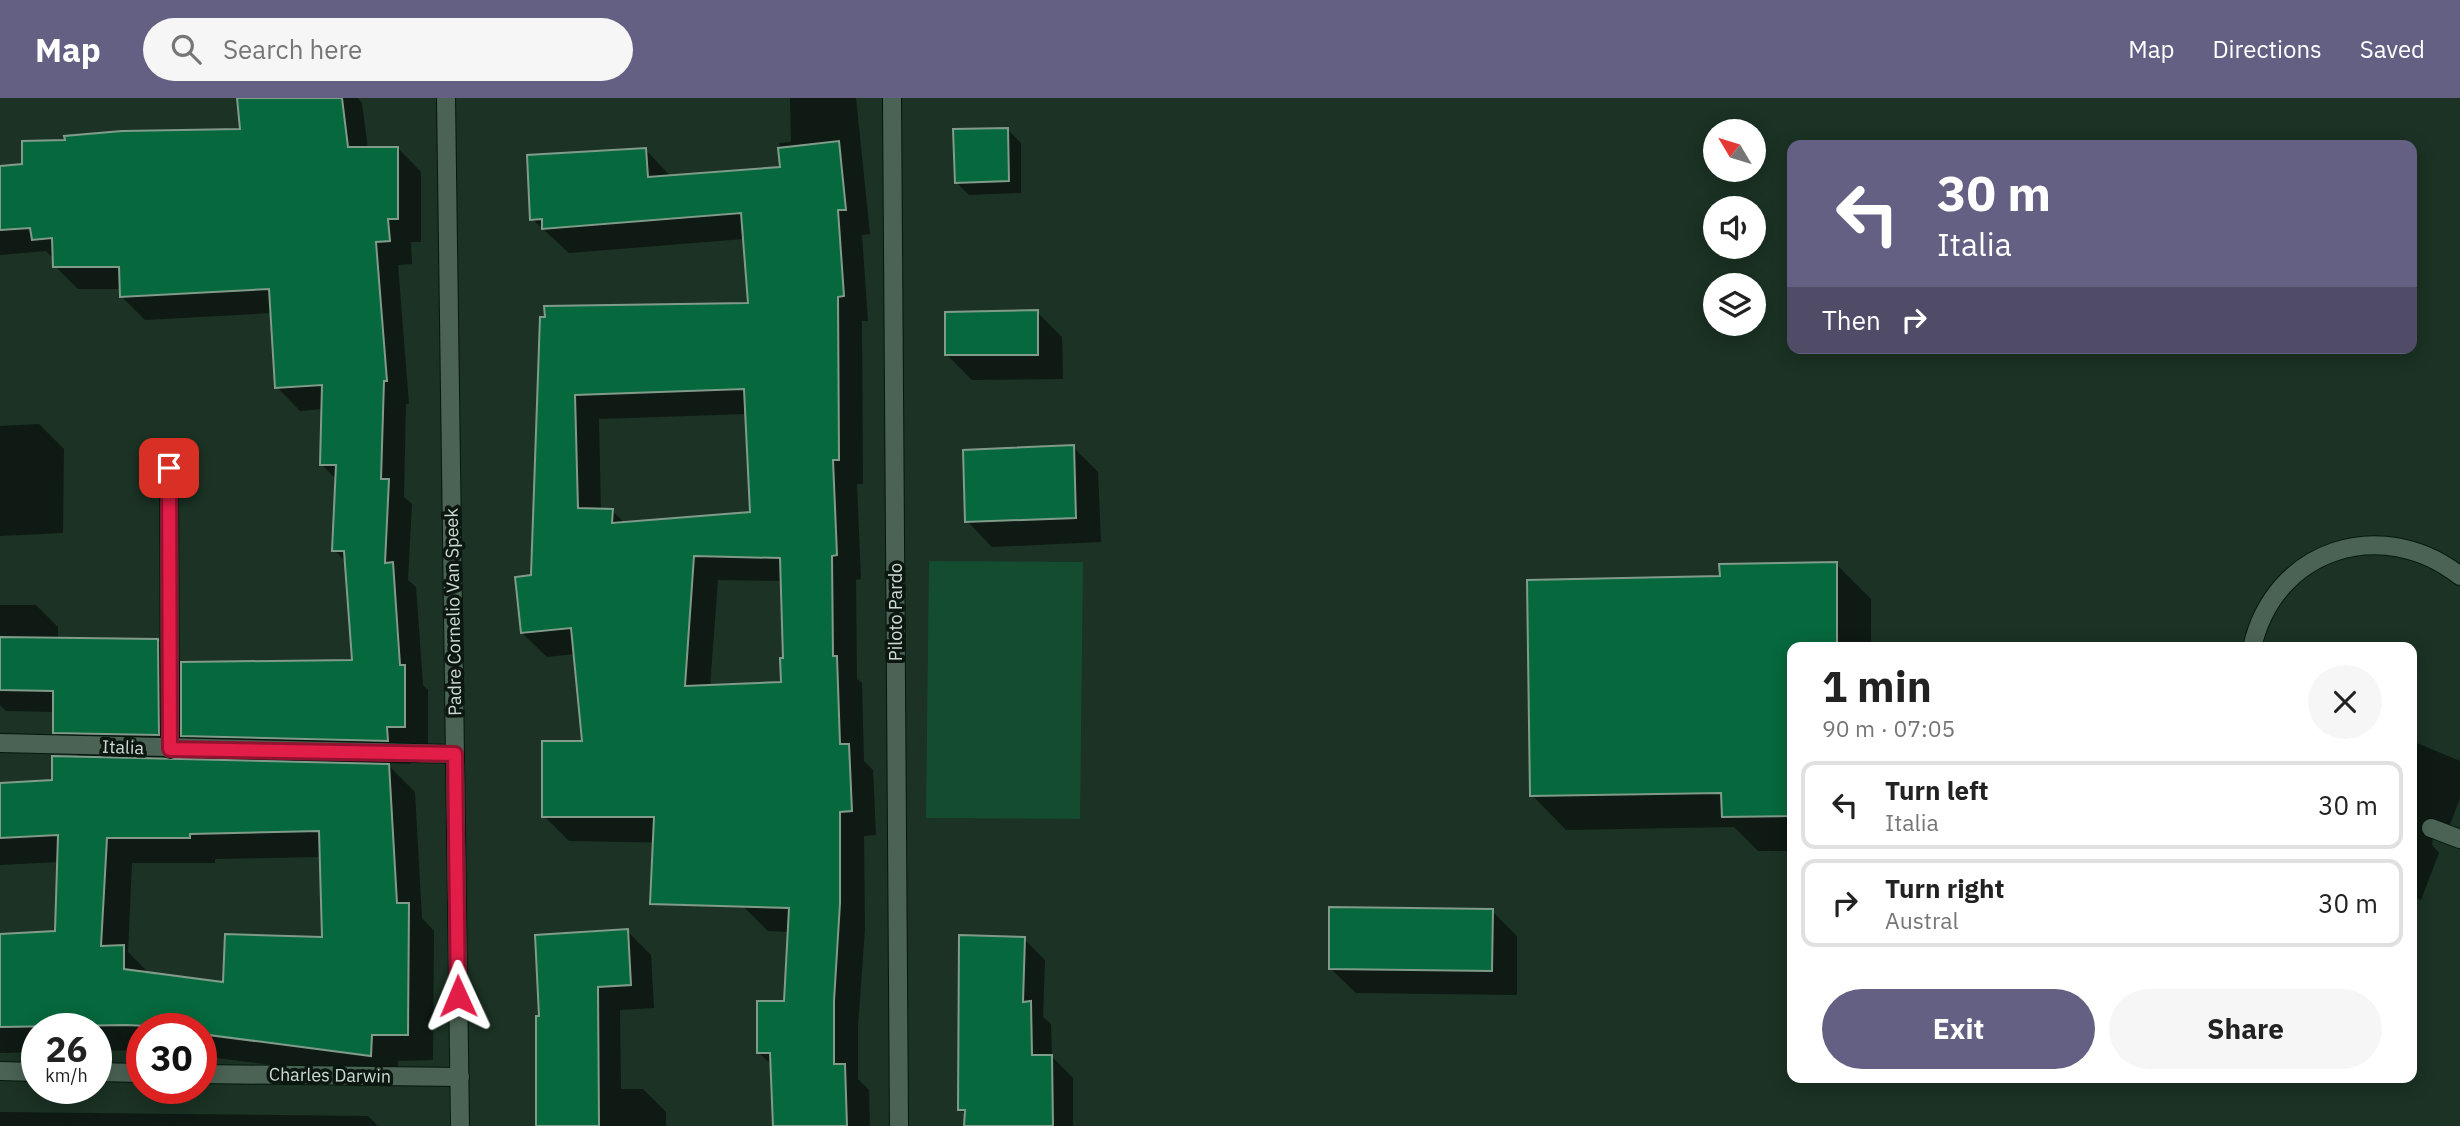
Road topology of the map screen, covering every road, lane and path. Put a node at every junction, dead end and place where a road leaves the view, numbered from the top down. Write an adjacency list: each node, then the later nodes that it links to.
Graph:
1 (446, 98): 8 (street, Padre Cornelio Van Speek)
2 (892, 98): 16 (street, Piloto Pardo)
3 (169, 468): 7 (street)
4 (2460, 576): 5 (street)
5 (2253, 642)
6 (0, 743): 7 (street, Italia)
7 (170, 749): 8 (street, Italia)
8 (455, 754): 14 (street, Padre Cornelio Van Speek)
9 (2431, 828): 10 (street)
10 (2460, 839)
11 (0, 1071): 12 (street)
12 (21, 1072)
13 (217, 1074): 14 (street, Charles Darwin)
14 (460, 1077): 15 (street, Padre Cornelio Van Speek)
15 (460, 1126)
16 (899, 1126)

